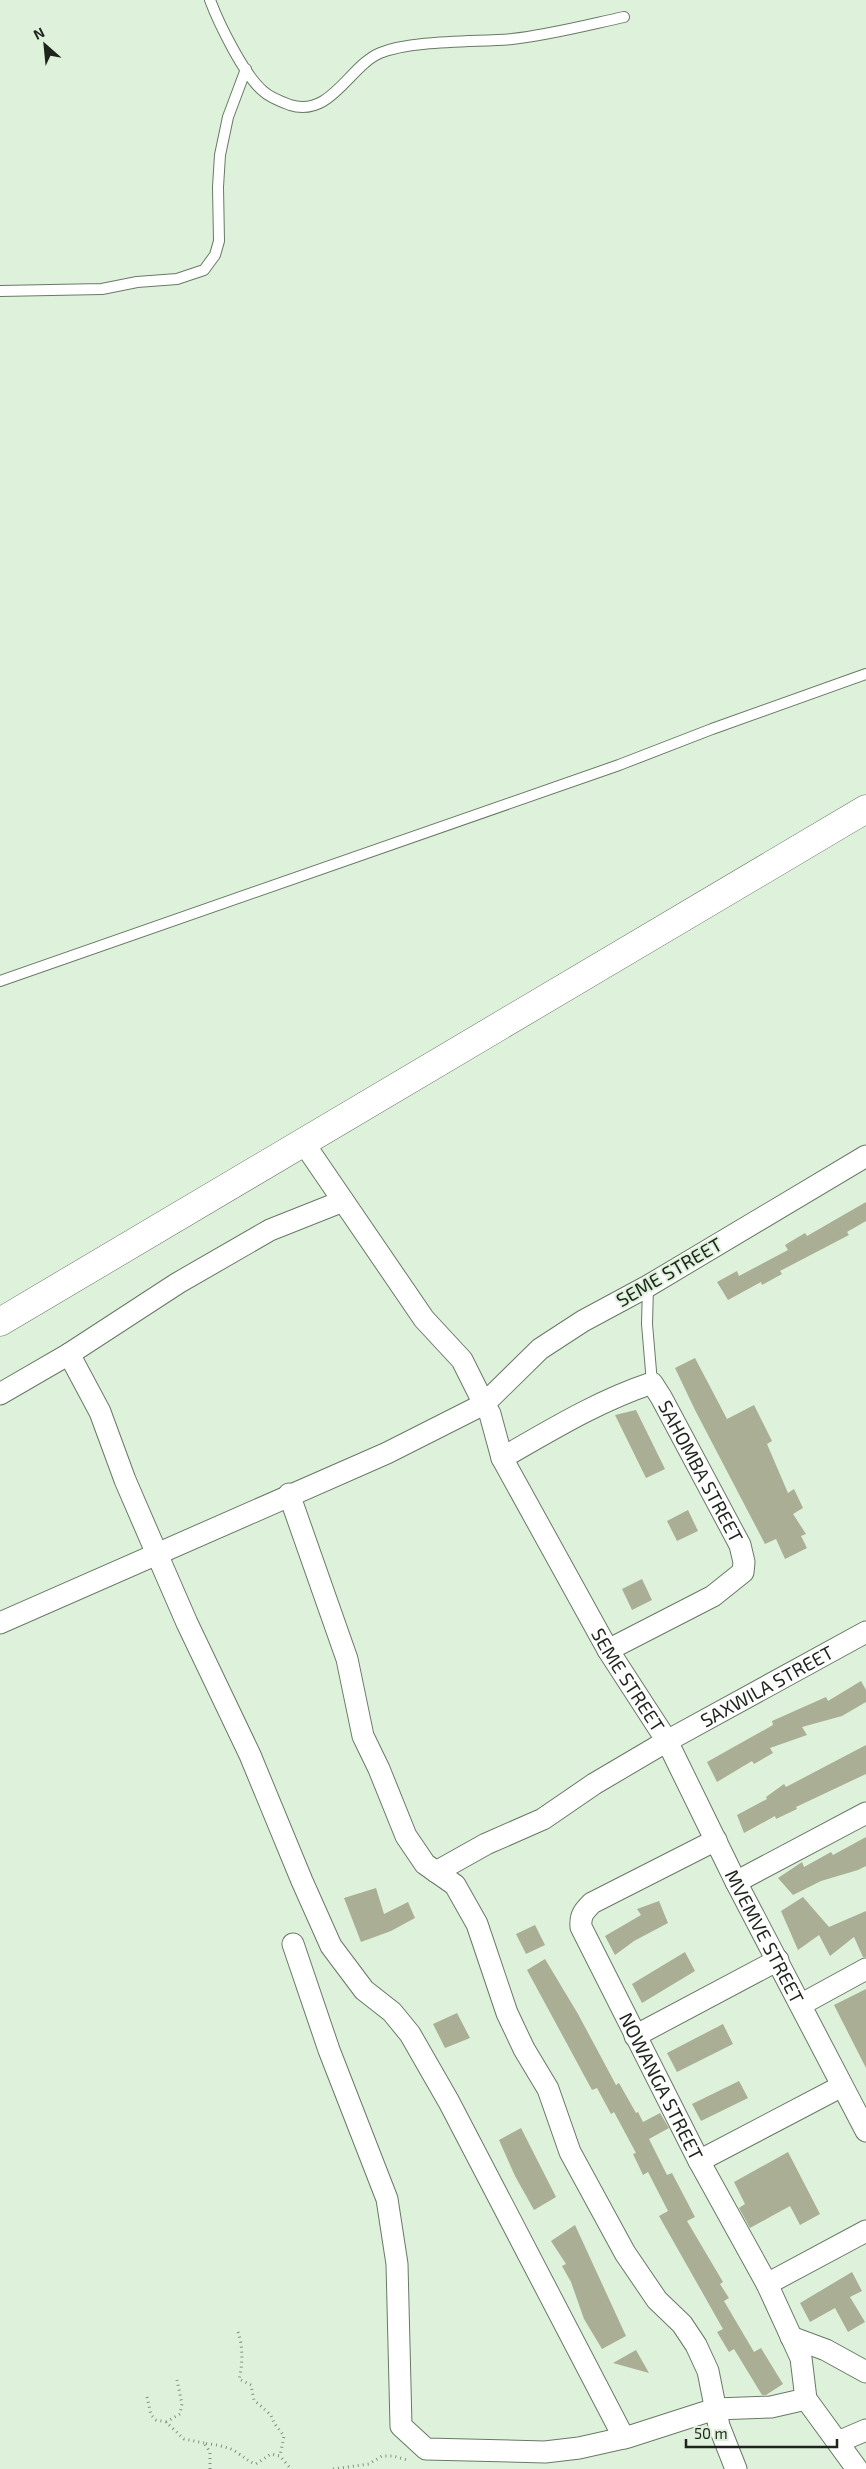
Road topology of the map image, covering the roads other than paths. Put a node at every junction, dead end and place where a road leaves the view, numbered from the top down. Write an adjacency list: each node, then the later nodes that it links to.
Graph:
1 (210, 0): 3 (lane)
2 (624, 17): 3 (lane)
3 (246, 69): 4 (lane)
4 (0, 291)
5 (866, 674): 7 (lane)
6 (866, 809): 8 (main road)
7 (0, 981)
8 (303, 1142): 10 (street, SEME STREET); 12 (main road)
9 (866, 1156): 11 (street, SEME STREET)
10 (343, 1202): 13 (street); 16 (street, SEME STREET)
11 (648, 1286): 14 (lane); 16 (street, SEME STREET)
12 (0, 1322)
13 (68, 1354): 15 (street); 19 (street)
14 (652, 1383): 17 (street, SAHOMBA STREET); 22 (street, SAHOMBA STREET)
15 (0, 1394)
16 (484, 1404): 17 (street, SEME STREET); 18 (street)
17 (502, 1458): 22 (street, SEME STREET)
18 (290, 1494): 19 (street); 26 (street)
19 (157, 1554): 20 (street); 43 (street)
20 (0, 1623)
21 (866, 1632): 23 (street, SAXWILA STREET)
22 (608, 1650): 23 (street, SEME STREET)
23 (667, 1740): 25 (street, MVEMVE STREET); 26 (street, SAXWILA STREET)
24 (866, 1813): 27 (street)
25 (716, 1840): 27 (street, MVEMVE STREET); 32 (street, NOWANGA STREET)
26 (436, 1872): 41 (street)
27 (736, 1882): 29 (street, MVEMVE STREET)
28 (293, 1944): 43 (street)
29 (778, 1960): 31 (street, MVEMVE STREET); 32 (street)
30 (866, 1969): 31 (street)
31 (802, 2004): 33 (street, MVEMVE STREET)
32 (635, 2036): 35 (street, NOWANGA STREET)
33 (842, 2086): 34 (street, MVEMVE STREET); 35 (street)
34 (865, 2128)
35 (699, 2160): 37 (street, NOWANGA STREET)
36 (866, 2231): 37 (street)
37 (767, 2284): 38 (street, NOWANGA STREET)
38 (791, 2337): 39 (street); 40 (street, NOWANGA STREET)
39 (866, 2372)
40 (806, 2398): 41 (street); 44 (street)
41 (715, 2409): 43 (street); 45 (street)
42 (866, 2430): 44 (street)
43 (624, 2438)
44 (838, 2442): 46 (street)
45 (736, 2469)
46 (857, 2469)

